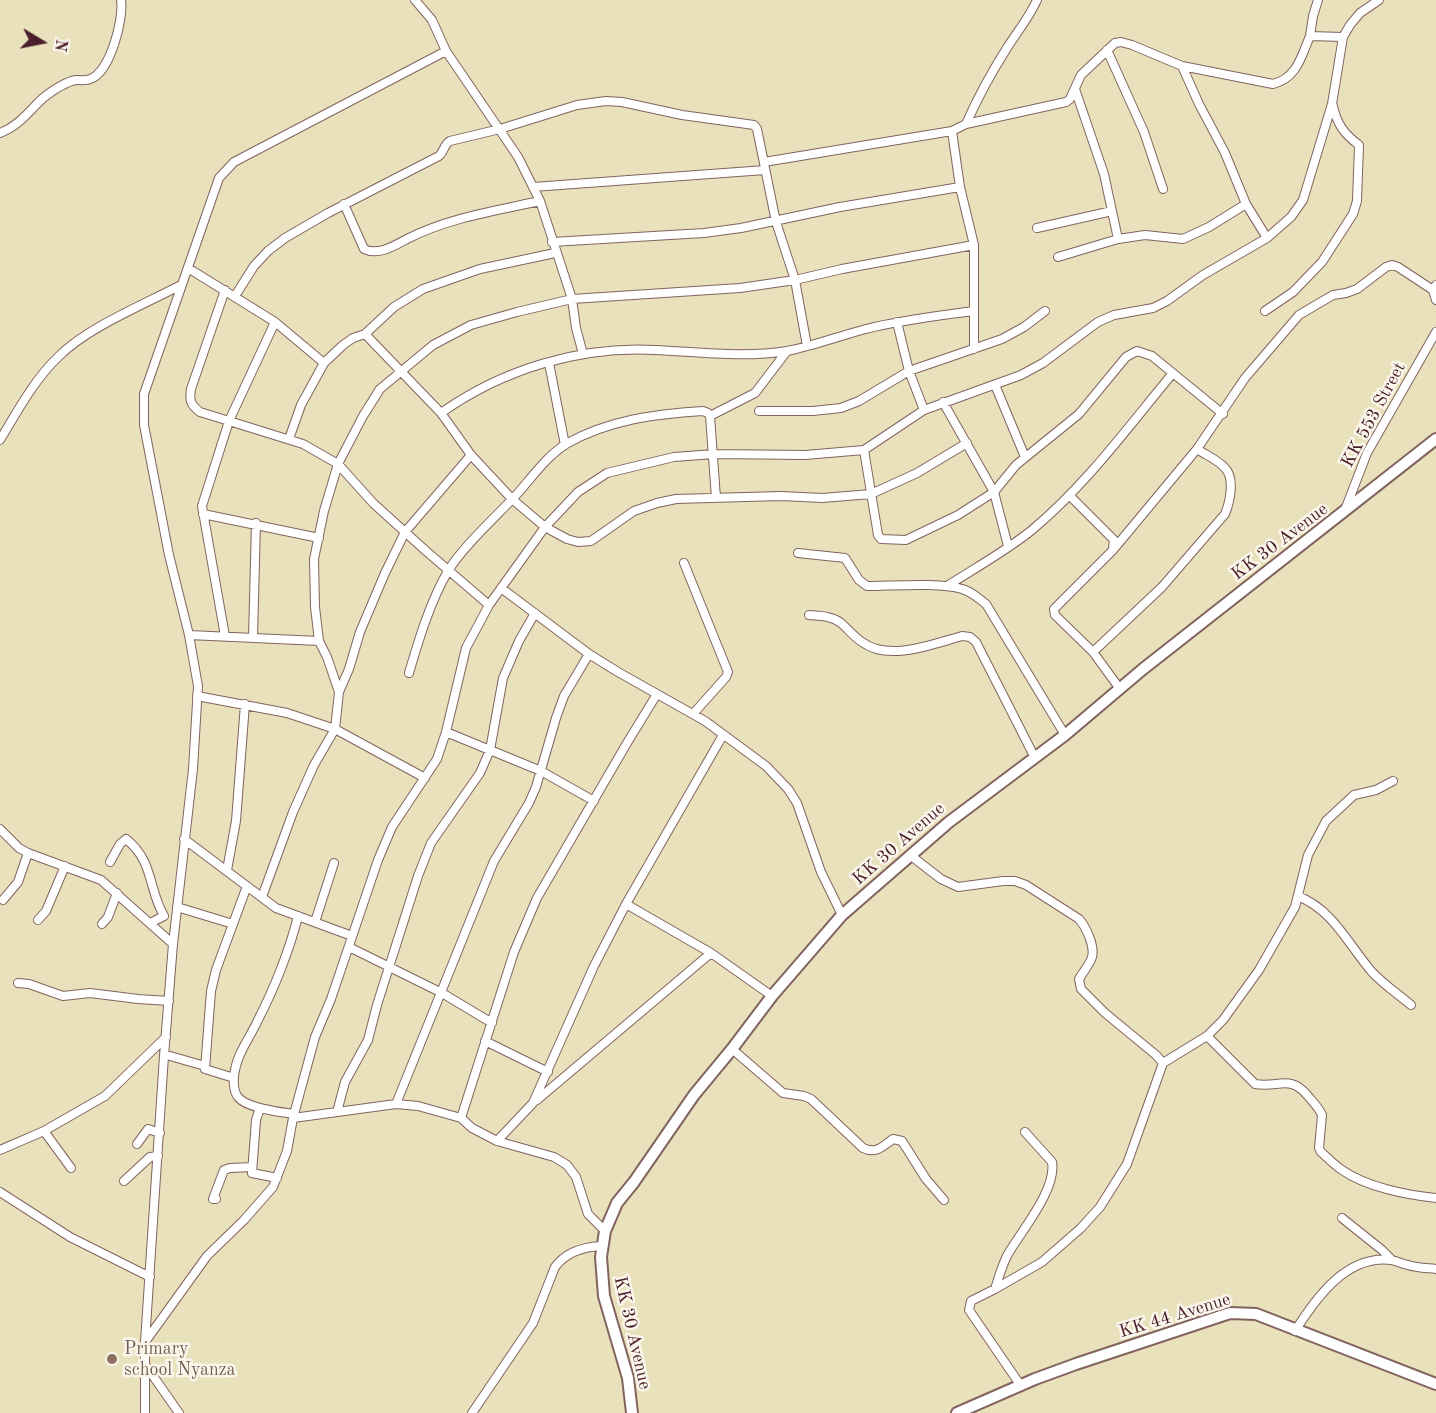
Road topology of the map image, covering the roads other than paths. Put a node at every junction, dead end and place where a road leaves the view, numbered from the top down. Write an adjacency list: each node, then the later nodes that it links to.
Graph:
1 (121, 0): 16 (street)
2 (415, 0): 9 (street)
3 (1037, 0): 13 (street)
4 (1318, 0): 6 (street)
5 (1379, 0): 7 (street)
6 (1310, 36): 7 (street); 10 (street)
7 (1343, 37): 12 (street)
8 (1107, 50): 10 (street); 11 (street); 20 (street)
9 (446, 51): 14 (street); 33 (street)
10 (1182, 66): 23 (street)
11 (1075, 89): 13 (street); 24 (street)
12 (1332, 104): 27 (street); 41 (street)
13 (966, 124): 15 (street)
14 (500, 129): 17 (street); 18 (street); 22 (street)
15 (952, 131): 17 (street); 19 (street)
16 (0, 133)
17 (765, 166): 18 (street); 25 (street)
18 (533, 187): 21 (street)
19 (960, 187): 25 (street); 30 (street)
20 (1163, 189)
21 (540, 201): 22 (street); 29 (street)
22 (344, 204): 38 (street)
23 (1246, 204): 27 (street); 28 (street)
24 (1112, 211): 26 (street); 28 (street)
25 (776, 222): 29 (street); 34 (street)
26 (1037, 228)
27 (1267, 238): 57 (street)
28 (1118, 239): 32 (street)
29 (552, 242): 31 (street)
30 (974, 245): 34 (street); 42 (street)
31 (555, 253): 39 (street); 47 (street)
32 (1058, 256)
33 (188, 268): 35 (street); 37 (street)
34 (795, 280): 39 (street); 48 (street)
35 (182, 285): 66 (street); 97 (street)
36 (1435, 288): 40 (street); 62 (street)
37 (225, 290): 38 (street); 64 (street)
38 (235, 296): 44 (street)
39 (572, 299): 51 (street); 54 (street)
40 (1436, 300)
41 (1265, 310)
42 (973, 311): 45 (street); 49 (street)
43 (1045, 311): 49 (street)
44 (275, 322): 52 (street); 64 (street)
45 (897, 322): 48 (street); 55 (street)
46 (1436, 332): 82 (street, KK 553 Street)
47 (365, 334): 52 (street); 54 (street)
48 (807, 346): 50 (street)
49 (974, 349): 55 (street)
50 (786, 351): 51 (street); 63 (street)
51 (583, 354): 53 (street)
52 (324, 363): 65 (street)
53 (549, 363): 61 (street); 69 (street)
54 (401, 370): 61 (street); 75 (street)
55 (909, 371): 59 (street); 60 (street)
56 (1173, 373): 62 (street); 74 (street); 78 (street)
57 (995, 385): 58 (street); 74 (street)
58 (944, 402): 59 (street); 68 (street)
59 (924, 410): 71 (street)
60 (759, 411)
61 (441, 413): 73 (street)
62 (1223, 414): 70 (street)
63 (710, 416): 69 (street); 72 (street)
64 (229, 421): 65 (street); 81 (street)
65 (289, 439): 75 (street)
66 (0, 440)
67 (1436, 440): 82 (main road, KK 30 Avenue)
68 (967, 443): 76 (street); 77 (street)
69 (565, 445): 80 (street)
70 (1197, 449): 88 (street); 101 (street)
71 (864, 450): 72 (street); 77 (street)
72 (714, 454): 79 (street); 84 (street)
73 (471, 455): 80 (street); 85 (street)
74 (1025, 457): 76 (street)
75 (338, 464): 85 (street); 86 (street)
76 (994, 492): 77 (street); 87 (street)
77 (872, 494): 79 (street)
78 (1070, 496): 87 (street); 88 (street)
79 (716, 498): 84 (street)
80 (512, 499): 84 (street); 91 (street)
81 (203, 514): 83 (street); 98 (street)
82 (1343, 514): 104 (main road, KK 30 Avenue)
83 (256, 523): 86 (street); 99 (street)
84 (545, 527): 93 (street)
85 (405, 532): 91 (street); 105 (street)
86 (319, 538): 100 (street)
87 (1008, 546): 92 (street)
88 (1113, 550): 101 (street)
89 (798, 553): 92 (street)
90 (684, 563): 109 (street)
91 (449, 570): 94 (street); 103 (street)
92 (947, 586): 113 (street)
93 (501, 588): 94 (street); 95 (street)
94 (489, 605): 111 (street)
95 (535, 613): 102 (street); 114 (street)
96 (809, 615): 115 (street)
97 (189, 635): 98 (street); 107 (street)
98 (225, 636): 99 (street)
99 (253, 638): 100 (street)
100 (319, 641): 105 (street)
101 (1093, 652): 104 (street)
102 (589, 654): 106 (street); 116 (street)
103 (409, 673)
104 (1120, 689): 113 (main road, KK 30 Avenue)
105 (339, 692): 110 (street)
106 (657, 694): 109 (street); 119 (street)
107 (197, 696): 108 (street); 121 (street)
108 (245, 704): 110 (street); 127 (street)
109 (693, 714): 112 (street)
110 (335, 729): 117 (street); 131 (street)
111 (446, 732): 114 (street); 117 (street)
112 (723, 735): 133 (street); 135 (street)
113 (1065, 735): 115 (main road, KK 30 Avenue)
114 (490, 750): 116 (street); 146 (street)
115 (1034, 756): 123 (main road, KK 30 Avenue)
116 (541, 771): 119 (street); 148 (street)
117 (425, 778): 142 (street)
118 (1393, 781): 130 (street)
119 (594, 801): 152 (street)
120 (0, 829): 122 (street)
121 (184, 839): 127 (street); 134 (street)
122 (28, 853): 126 (street); 132 (street)
123 (910, 855): 135 (main road, KK 30 Avenue); 158 (street)
124 (110, 862): 139 (street)
125 (334, 862): 138 (street)
126 (65, 866): 129 (street); 137 (street)
127 (227, 870): 128 (street)
128 (247, 886): 131 (street); 141 (street)
129 (117, 893): 139 (street); 140 (street)
130 (1298, 896): 151 (street); 153 (street)
131 (262, 897): 136 (street)
132 (3, 900)
133 (626, 904): 145 (street); 160 (street)
134 (177, 907): 141 (street); 143 (street)
135 (842, 915): 149 (main road, KK 30 Avenue)
136 (298, 916): 138 (street); 161 (street)
137 (38, 920)
138 (315, 922): 142 (street)
139 (150, 923): 143 (street)
140 (102, 924)
141 (233, 924): 159 (street)
142 (352, 936): 144 (street)
143 (173, 944): 150 (street)
144 (349, 947): 146 (street); 166 (street)
145 (711, 953): 149 (street); 162 (street)
146 (389, 967): 148 (street); 165 (street)
147 (18, 983): 150 (street)
148 (442, 993): 152 (street); 163 (street)
149 (772, 996): 156 (main road, KK 30 Avenue)
150 (169, 1001): 154 (street)
151 (1411, 1005)
152 (492, 1023): 155 (street)
153 (1207, 1036): 158 (street); 180 (street)
154 (166, 1037): 168 (street); 170 (street)
155 (485, 1041): 160 (street); 167 (street)
156 (732, 1049): 182 (street); 184 (main road, KK 30 Avenue)
157 (170, 1056): 159 (street)
158 (1162, 1063): 189 (street)
159 (205, 1066): 161 (street)
160 (548, 1072): 162 (street)
161 (234, 1078): 164 (street)
162 (533, 1103): 171 (street)
163 (396, 1104): 165 (street); 167 (street)
164 (260, 1108): 166 (street); 175 (street)
165 (337, 1112): 166 (street)
166 (294, 1116): 177 (street)
167 (461, 1118): 171 (street)
168 (44, 1131): 173 (street); 176 (street)
169 (1026, 1132): 189 (street)
170 (160, 1133): 172 (street); 174 (street)
171 (497, 1141): 184 (street)
172 (137, 1144)
173 (0, 1150)
174 (158, 1156): 178 (street); 188 (street)
175 (252, 1167): 177 (street); 181 (street)
176 (71, 1168)
177 (277, 1178): 191 (street)
178 (124, 1181)
179 (0, 1192): 188 (street)
180 (1436, 1198)
181 (216, 1200)
182 (944, 1200)
183 (1342, 1218): 186 (street)
184 (605, 1231): 185 (main road, KK 30 Avenue)
185 (601, 1246): 197 (street); 198 (main road, KK 30 Avenue)
186 (1392, 1260): 187 (street); 190 (street)
187 (1436, 1269)
188 (150, 1277): 191 (street)
189 (995, 1289): 194 (street)
190 (1295, 1331): 193 (main road, KK 44 Avenue); 194 (main road, KK 44 Avenue)
191 (145, 1342): 192 (street)
192 (144, 1363): 195 (street); 196 (street)
193 (1436, 1384)
194 (1021, 1386): 199 (main road, KK 44 Avenue)
195 (145, 1413)
196 (179, 1413)
197 (472, 1413)
198 (632, 1413)
199 (957, 1413)

